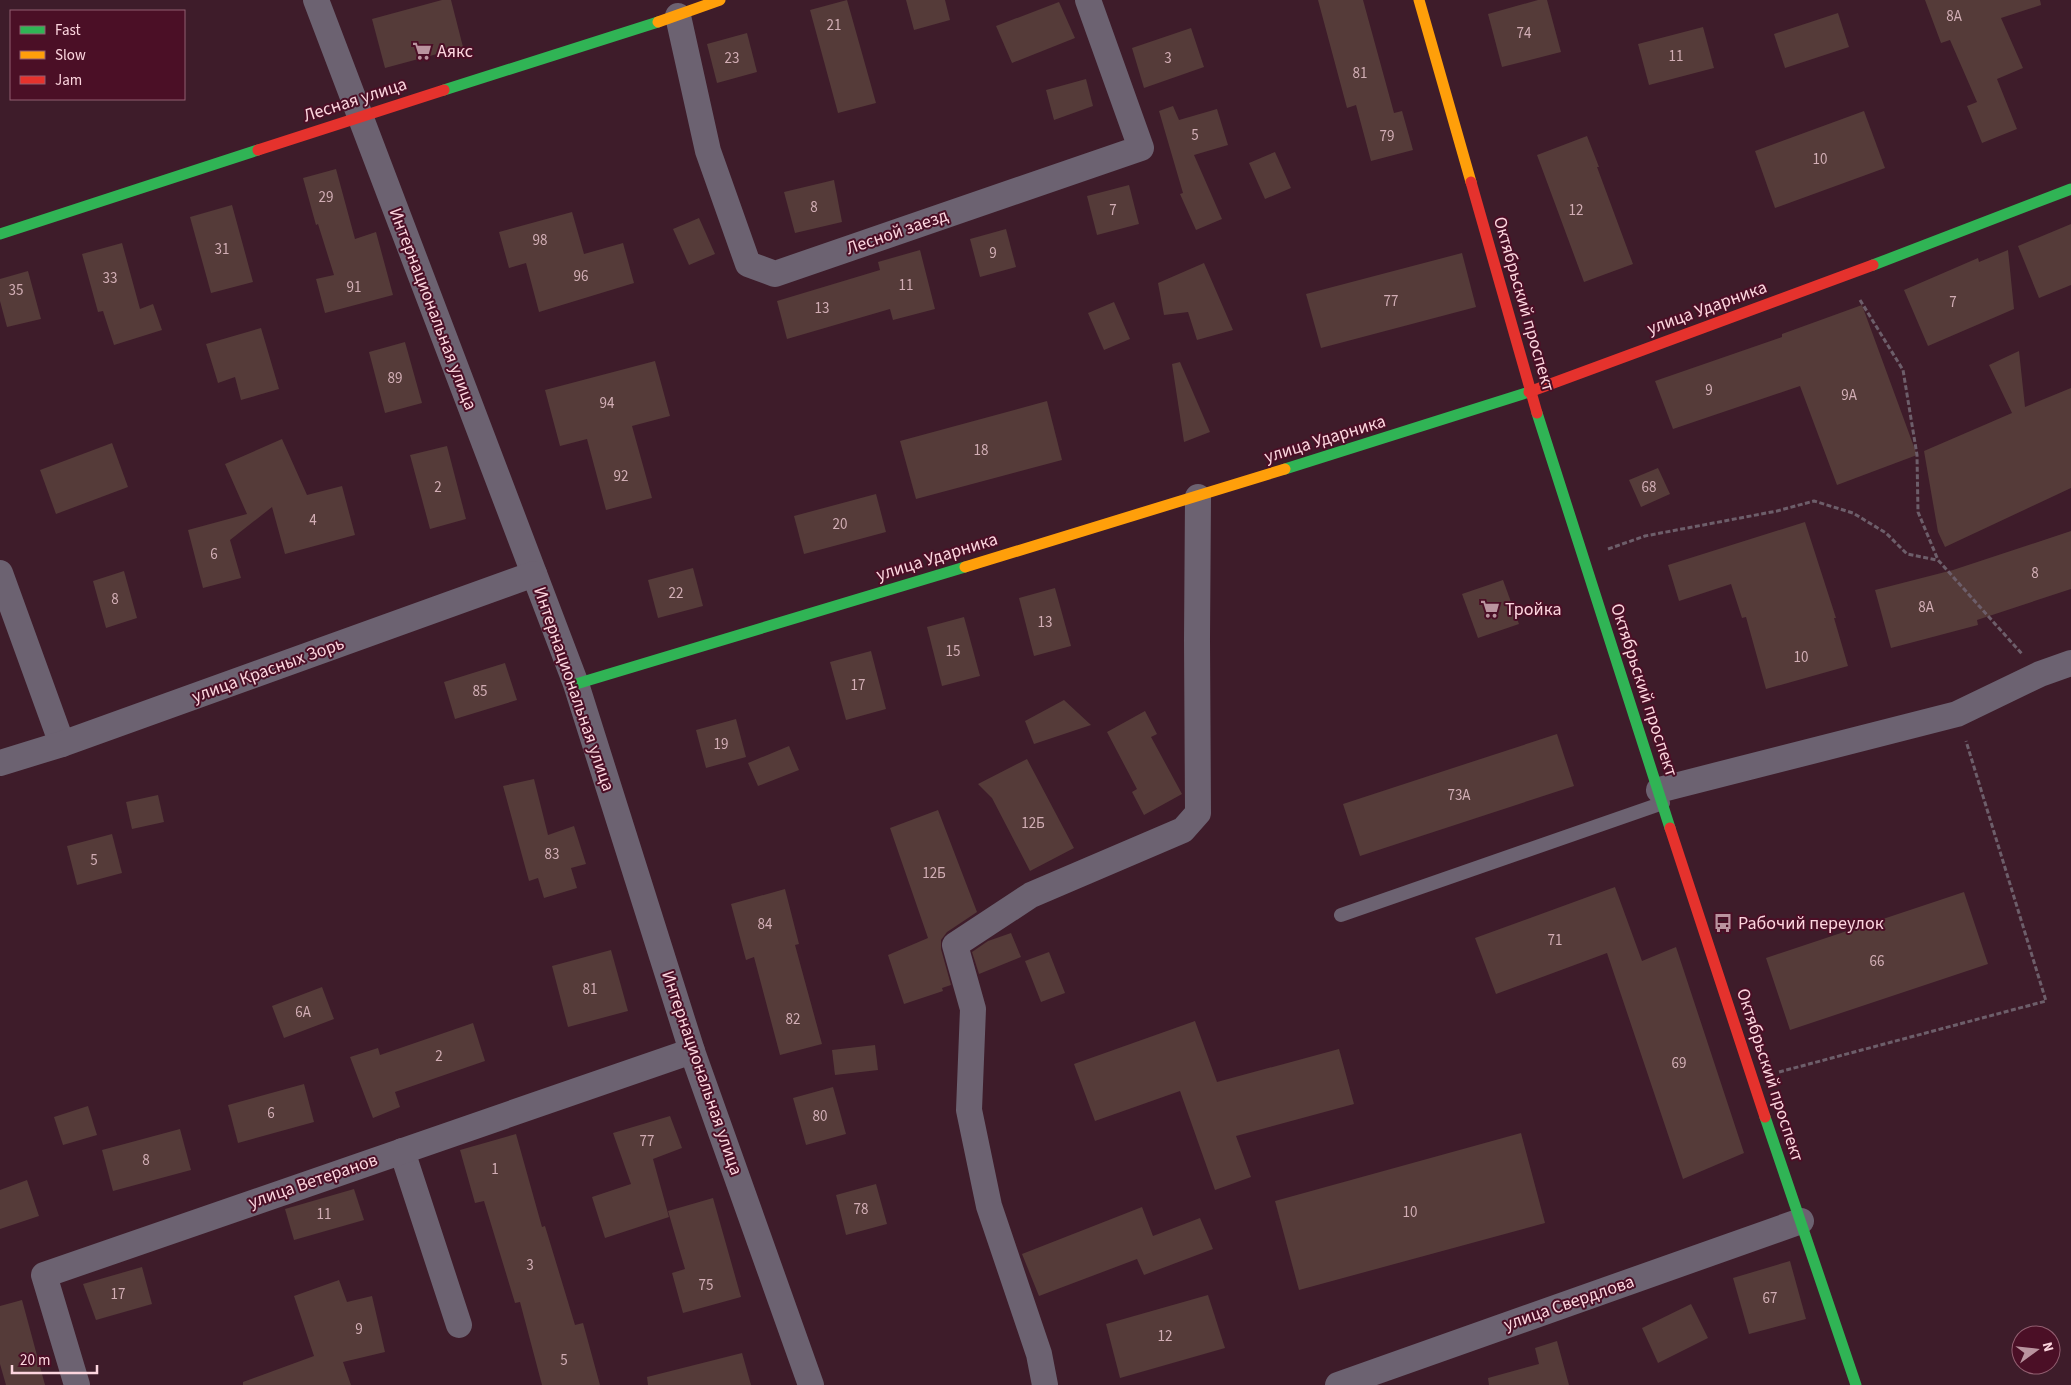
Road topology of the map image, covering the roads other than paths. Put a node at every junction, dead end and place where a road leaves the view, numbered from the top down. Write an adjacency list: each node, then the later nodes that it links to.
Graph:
1 (316, 0): 6 (street, Интернациональная улица)
2 (720, 0): 5 (street, Лесная улица)
3 (1088, 0): 5 (street, Лесной заезд)
4 (1421, 1): 9 (street, Октябрьский проспект)
5 (678, 16): 6 (street, Лесная улица)
6 (360, 117): 8 (street, Лесная улица); 12 (street, Интернациональная улица)
7 (2071, 189): 9 (street, улица Ударника)
8 (0, 234)
9 (1530, 392): 10 (street, улица Ударника); 17 (street, Октябрьский проспект)
10 (1198, 497): 14 (street, улица Ударника); 25 (street)
11 (0, 573): 15 (street)
12 (534, 574): 14 (street, Интернациональная улица); 15 (street, улица Красных Зорь)
13 (2071, 663): 17 (street)
14 (576, 684): 19 (street, Интернациональная улица)
15 (62, 744): 16 (street, улица Красных Зорь)
16 (0, 763)
17 (1661, 796): 18 (lane); 21 (street, Октябрьский проспект)
18 (1341, 915)
19 (692, 1051): 20 (street, улица Ветеранов); 24 (street, Интернациональная улица)
20 (402, 1151): 22 (street); 23 (street, улица Ветеранов)
21 (1800, 1221): 26 (street, улица Свердлова); 27 (street, Октябрьский проспект)
22 (459, 1325)
23 (77, 1385)
24 (811, 1385)
25 (1044, 1385)
26 (1338, 1385)
27 (1856, 1385)

